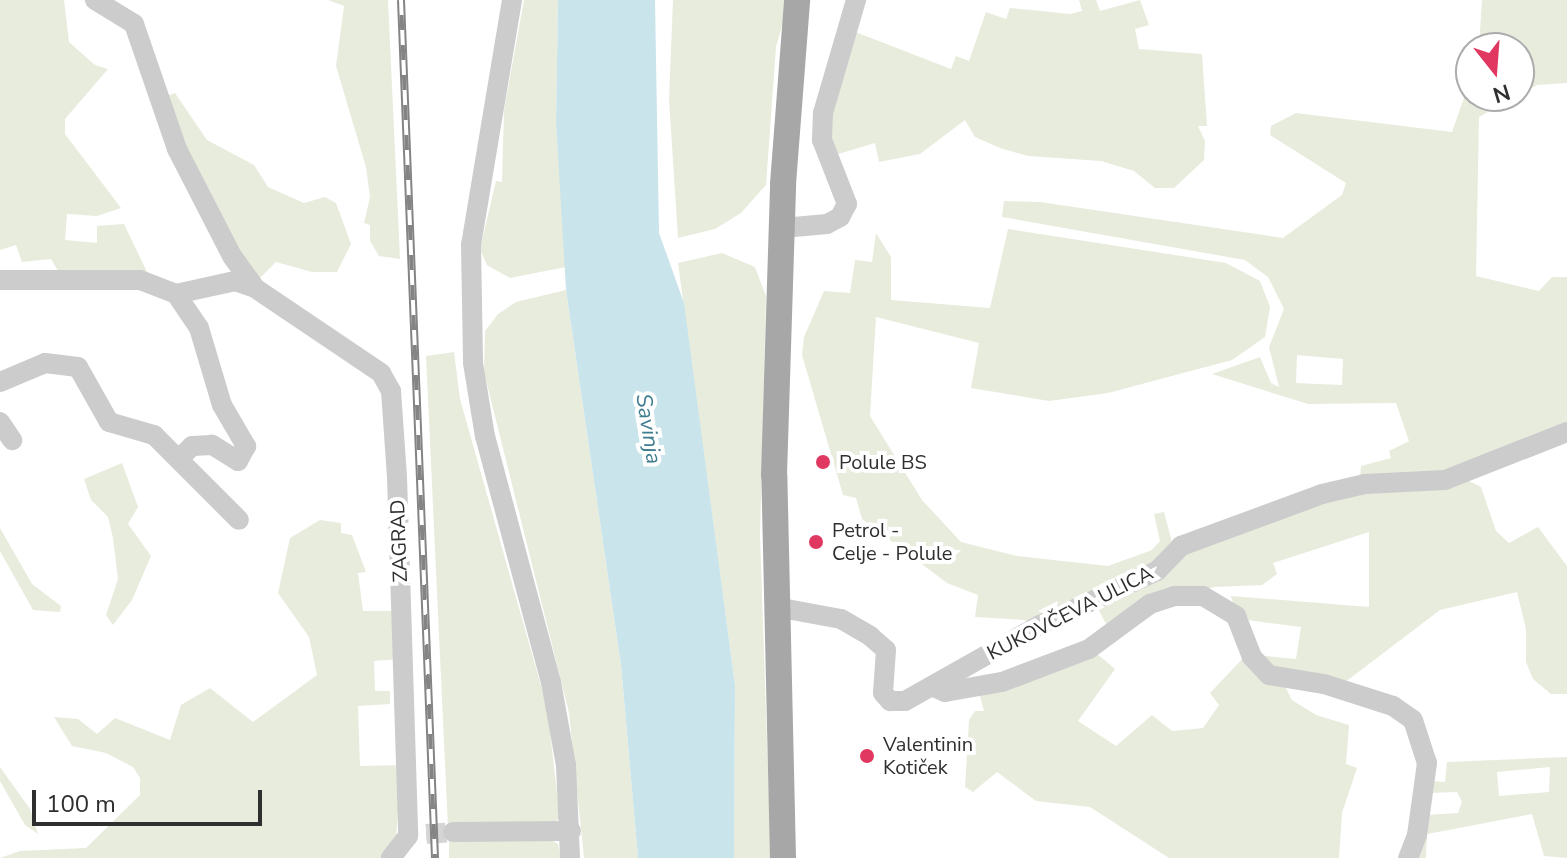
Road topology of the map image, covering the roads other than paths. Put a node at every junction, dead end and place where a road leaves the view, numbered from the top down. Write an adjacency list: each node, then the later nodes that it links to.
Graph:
1 (95, 0): 7 (street, ZAGRAD)
2 (512, 0): 17 (street)
3 (797, 0): 5 (main road)
4 (856, 0): 5 (street)
5 (783, 228): 15 (main road)
6 (0, 280): 8 (street)
7 (255, 288): 8 (street, ZAGRAD); 19 (street, ZAGRAD)
8 (176, 294): 13 (street)
9 (0, 382): 13 (street)
10 (0, 422): 12 (street)
11 (1567, 432): 16 (street, KUKOVČEVA ULICA)
12 (12, 440)
13 (181, 457): 14 (street)
14 (239, 520)
15 (776, 607): 16 (street, KUKOVČEVA ULICA); 21 (main road)
16 (934, 687): 22 (street, KUKOVČEVA ULICA)
17 (571, 831): 18 (street); 20 (street)
18 (453, 832)
19 (391, 858)
20 (570, 858)
21 (783, 858)
22 (1408, 858)

